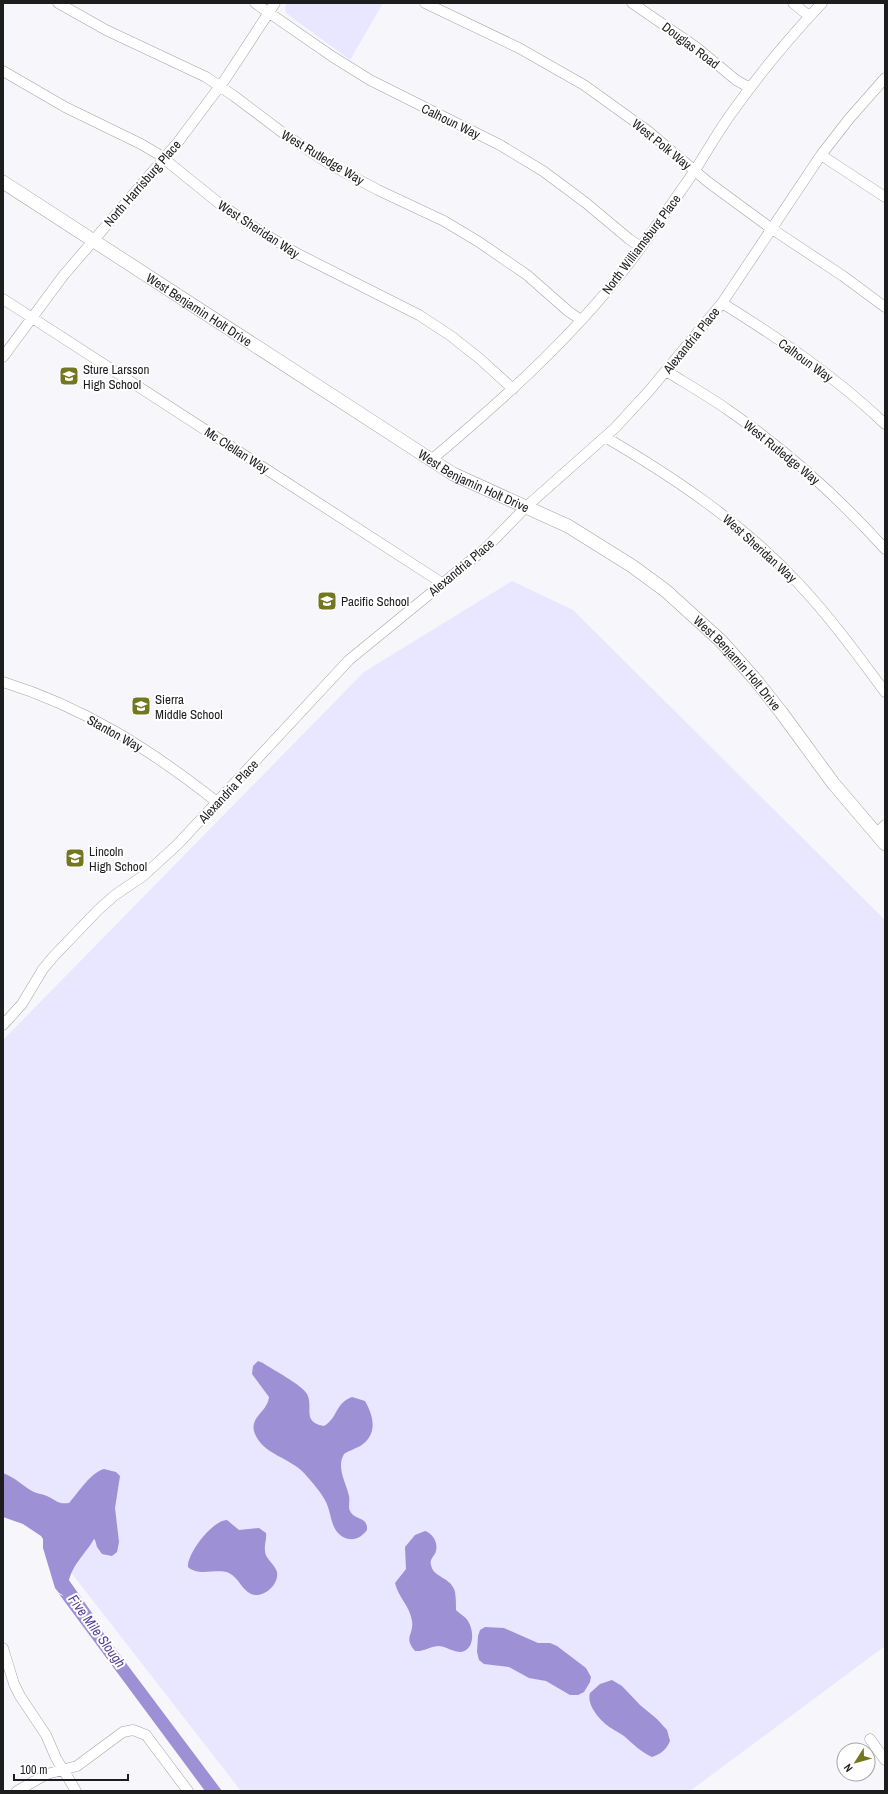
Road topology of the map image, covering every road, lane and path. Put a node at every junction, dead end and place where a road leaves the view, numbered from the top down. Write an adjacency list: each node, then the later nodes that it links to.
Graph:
1 (58, 3): 12 (street, West Rutledge Way)
2 (255, 3): 8 (street, Calhoun Way)
3 (275, 3): 8 (street, North Harrisburg Place)
4 (425, 3): 17 (street, West Polk Way)
5 (632, 3): 13 (street, Douglas Road)
6 (793, 3): 9 (street)
7 (822, 3): 9 (street, North Williamsburg Place)
8 (270, 12): 12 (street, North Harrisburg Place); 22 (street, Calhoun Way)
9 (809, 16): 13 (street, North Williamsburg Place)
10 (3, 71): 16 (street, West Sheridan Way)
11 (885, 78): 14 (street, Alexandria Place)
12 (220, 86): 16 (street, North Harrisburg Place); 27 (street, West Rutledge Way)
13 (750, 88): 17 (street, North Williamsburg Place)
14 (881, 89): 15 (street, Alexandria Place)
15 (821, 155): 19 (street); 20 (street, Alexandria Place)
16 (164, 159): 21 (street, North Harrisburg Place); 30 (street, West Sheridan Way)
17 (694, 170): 20 (street, West Polk Way); 22 (street, North Williamsburg Place)
18 (3, 182): 21 (main road, West Benjamin Holt Drive)
19 (885, 197)
20 (772, 229): 24 (street, Alexandria Place); 25 (street, West Polk Way)
21 (92, 240): 26 (street, North Harrisburg Place); 33 (main road, West Benjamin Holt Drive)
22 (641, 247): 27 (street, North Williamsburg Place)
23 (3, 299): 26 (street, Mc Clellan Way)
24 (722, 303): 29 (street, Alexandria Place); 31 (street, Calhoun Way)
25 (885, 307)
26 (31, 317): 28 (street, North Harrisburg Place); 36 (street, Mc Clellan Way)
27 (581, 320): 30 (street, North Williamsburg Place)
28 (3, 357)
29 (666, 371): 32 (street, Alexandria Place); 35 (street, West Rutledge Way)
30 (513, 388): 33 (street, North Williamsburg Place)
31 (885, 424)
32 (605, 437): 34 (street, Alexandria Place); 38 (street, West Sheridan Way)
33 (431, 460): 34 (main road, West Benjamin Holt Drive)
34 (527, 506): 36 (street, Alexandria Place); 40 (main road, West Benjamin Holt Drive)
35 (885, 549)
36 (442, 583): 39 (street, Alexandria Place)
37 (3, 682): 39 (street, Stanton Way)
38 (885, 692)
39 (217, 802): 42 (street, Alexandria Place)
40 (881, 829): 41 (main road, West Benjamin Holt Drive)
41 (885, 844)
42 (3, 1024)
43 (3, 1648): 44 (street)
44 (6, 1668): 47 (street)
45 (870, 1739): 46 (street)
46 (885, 1760)
47 (62, 1769): 48 (street); 49 (street); 50 (street)
48 (17, 1791)
49 (76, 1791)
50 (188, 1791)

